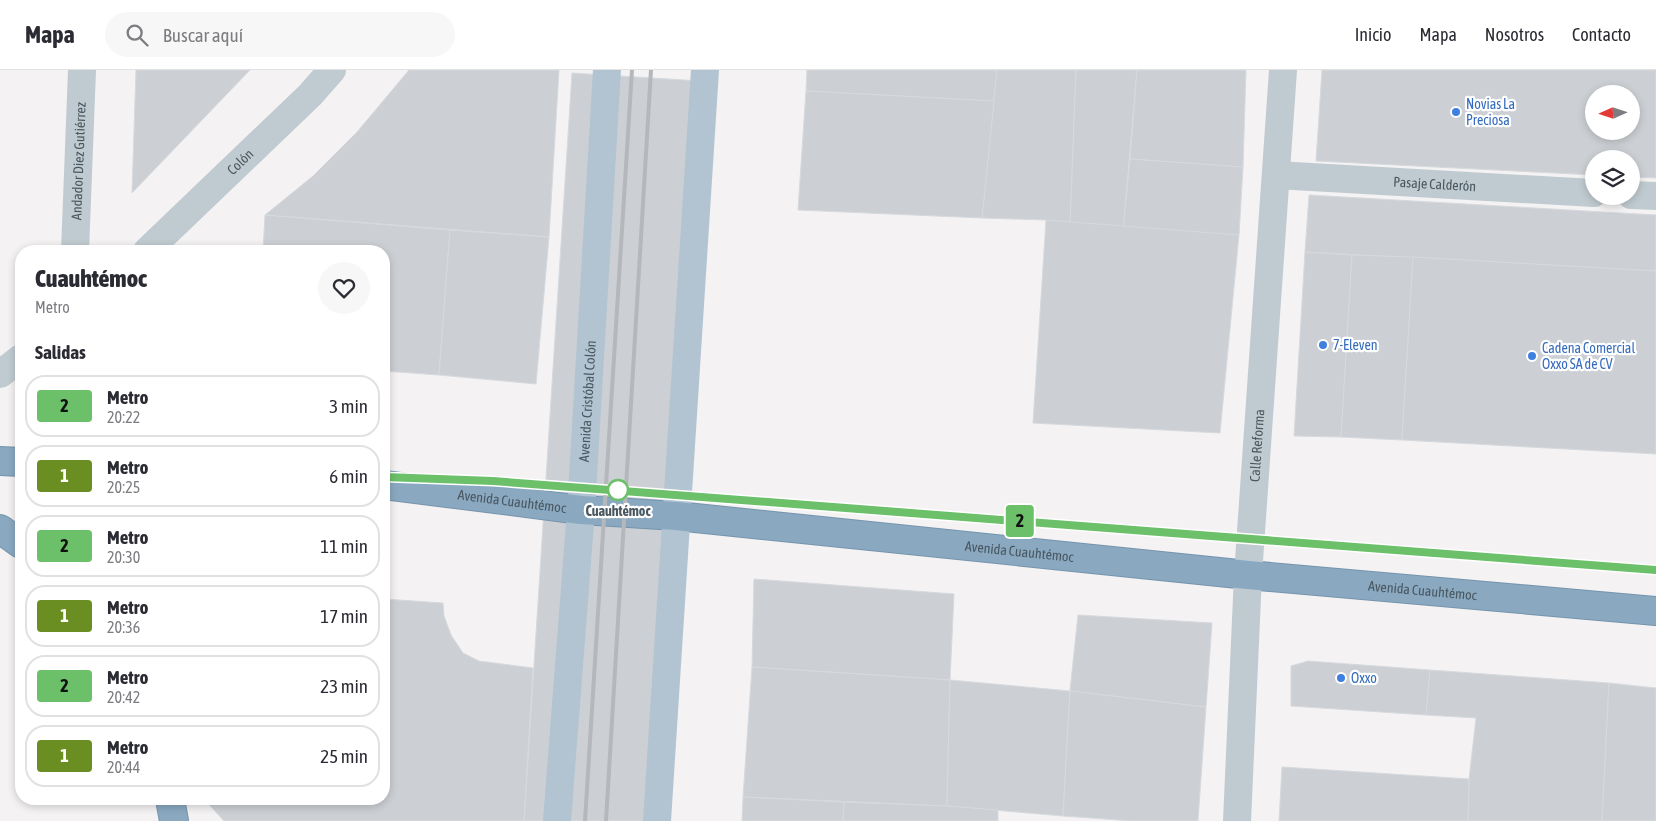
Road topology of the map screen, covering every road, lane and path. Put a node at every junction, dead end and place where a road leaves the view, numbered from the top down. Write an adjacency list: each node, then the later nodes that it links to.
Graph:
1 (82, 70): 10 (street, Andador Diez Gutiérrez)
2 (332, 70): 11 (street, Colón)
3 (607, 70): 17 (main road, Avenida Cristóbal Colón)
4 (705, 70): 18 (main road)
5 (1283, 70): 6 (street, Calle Reforma)
6 (1276, 175): 7 (street, Pasaje Calderón); 21 (street, Calle Reforma)
7 (1585, 192)
8 (1640, 195): 9 (street)
9 (1656, 196)
10 (75, 245)
11 (153, 245)
12 (15, 363): 13 (street)
13 (0, 374)
14 (0, 461): 15 (highway)
15 (15, 462)
16 (390, 486): 17 (highway, Avenida Cuauhtémoc)
17 (581, 510): 18 (highway, Avenida Cuauhtémoc); 25 (main road, Avenida Cristóbal Colón)
18 (676, 516): 21 (highway, Avenida Cuauhtémoc); 26 (main road)
19 (0, 528): 20 (highway)
20 (15, 539)
21 (1248, 575): 22 (highway, Avenida Cuauhtémoc); 27 (street, Calle Reforma)
22 (1656, 611)
23 (171, 805): 24 (highway)
24 (174, 821)
25 (557, 821)
26 (657, 821)
27 (1237, 821)

